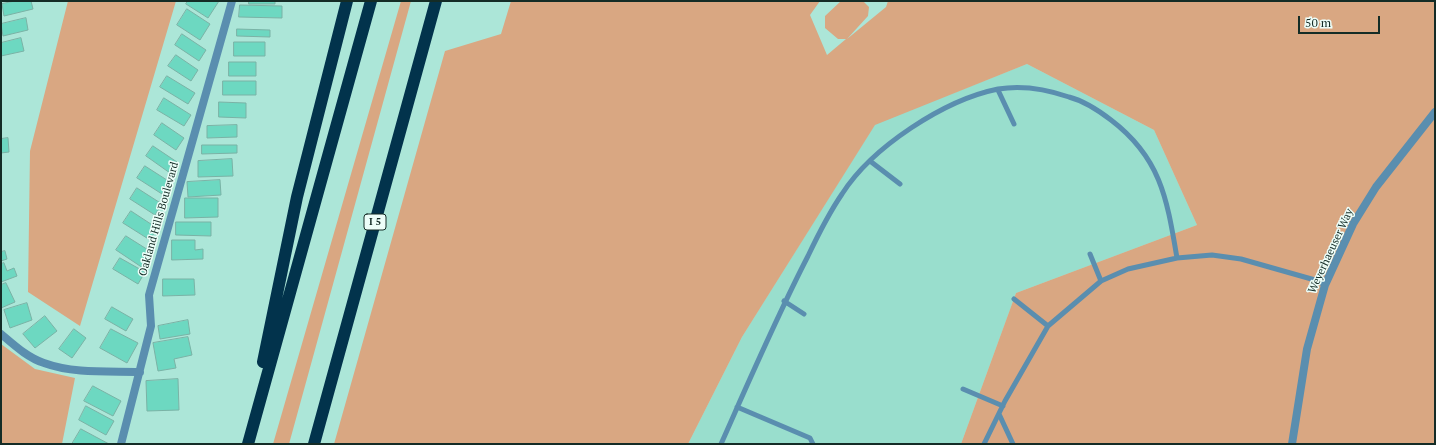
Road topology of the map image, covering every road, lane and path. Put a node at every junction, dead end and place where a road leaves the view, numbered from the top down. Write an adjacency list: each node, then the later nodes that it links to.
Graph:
1 (232, 1): 19 (street, Oakland Hills Boulevard)
2 (347, 1): 25 (highway)
3 (371, 1): 25 (highway)
4 (436, 1): 26 (highway, I 5)
5 (998, 90): 7 (lane); 8 (lane); 11 (lane)
6 (1435, 112): 13 (street, Weyerhaeuser Way)
7 (1014, 124)
8 (870, 161): 9 (lane); 15 (lane)
9 (900, 184)
10 (1090, 254): 12 (lane)
11 (1178, 258): 12 (lane); 13 (lane)
12 (1102, 281): 17 (lane)
13 (1325, 285): 31 (street, Weyerhaeuser Way)
14 (1014, 299): 17 (lane)
15 (784, 301): 16 (lane); 22 (lane)
16 (804, 314)
17 (1048, 326): 21 (lane)
18 (1, 334): 19 (street)
19 (140, 372): 24 (street, Oakland Hills Boulevard)
20 (963, 389): 21 (lane)
21 (1003, 406): 23 (lane)
22 (737, 407): 27 (lane); 28 (lane)
23 (999, 414): 29 (lane); 30 (lane)
24 (121, 444)
25 (248, 444)
26 (314, 444)
27 (721, 444)
28 (813, 444)
29 (984, 444)
30 (1013, 444)
31 (1292, 444)

